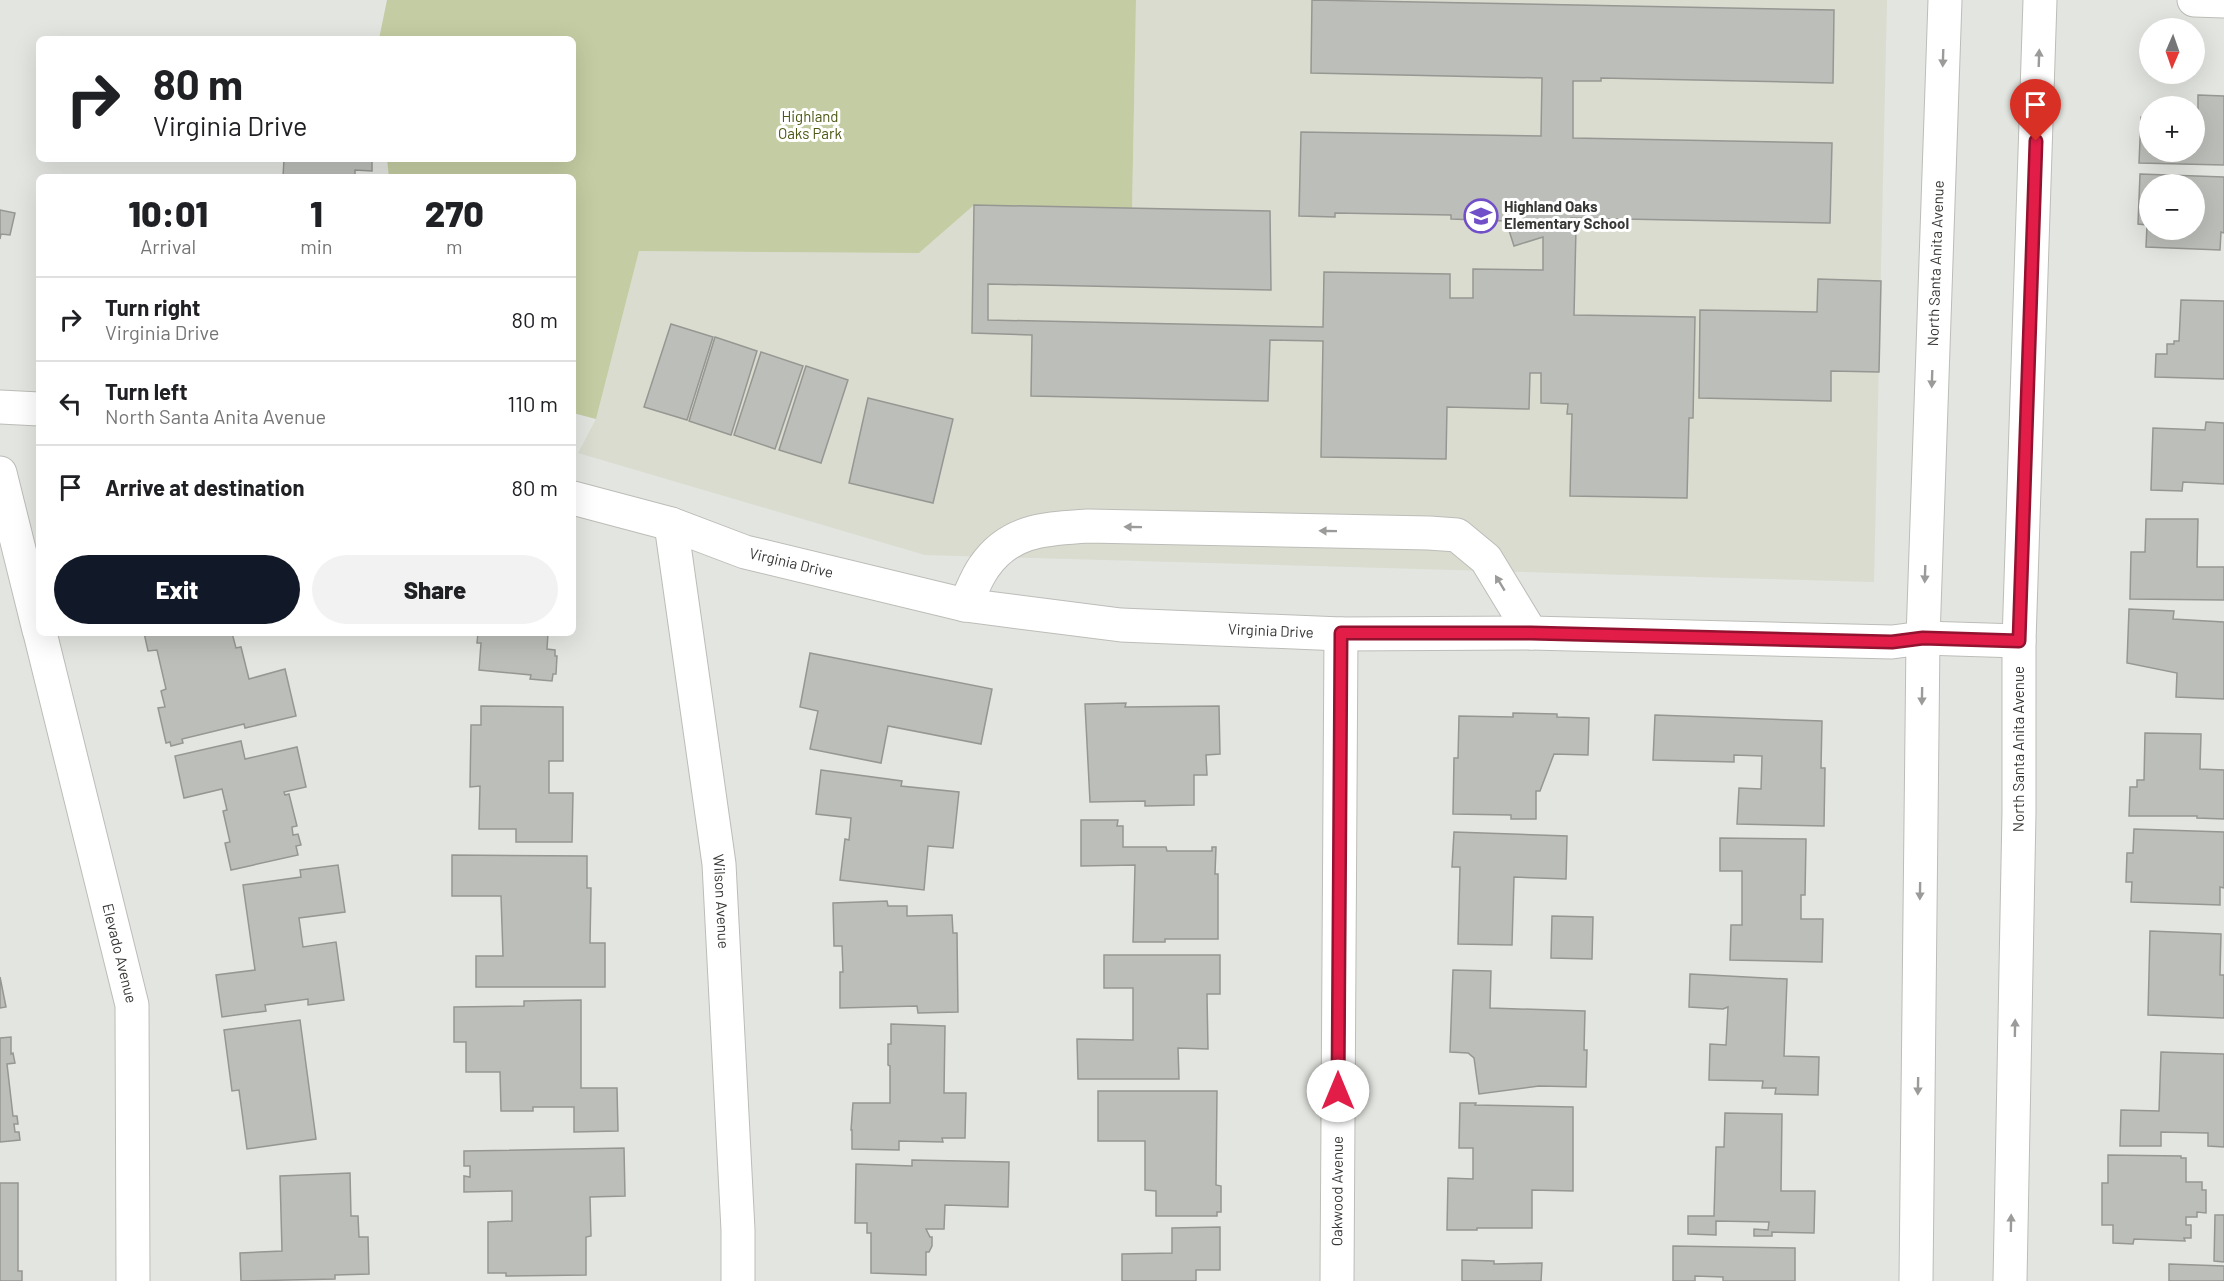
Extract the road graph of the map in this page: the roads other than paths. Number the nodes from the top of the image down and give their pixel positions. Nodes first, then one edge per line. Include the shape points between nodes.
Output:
1 (1945, 0) edge
2 (2040, 0) edge
3 (2194, 0) edge
4 (2224, 1) edge
5 (0, 407) edge
6 (36, 409) edge
7 (0, 473) edge
8 (576, 499) edge
9 (671, 524) junction
10 (965, 605) junction
11 (36, 619) edge
12 (1341, 633) junction
13 (1531, 633) junction
14 (40, 636) edge
15 (1923, 638) junction
16 (2019, 641) junction
17 (133, 1281) edge
18 (738, 1281) edge
19 (1337, 1281) edge
20 (1916, 1281) edge
21 (2010, 1281) edge

1 -> 15 street, North Santa Anita Avenue
16 -> 2 street, North Santa Anita Avenue
3 - 4 street
5 - 6 street
7 - 11 street, Elevado Avenue
8 - 9 street, Virginia Drive
9 - 10 street, Virginia Drive via 745,552
9 - 18 street, Wilson Avenue via 719,864
10 - 12 street, Virginia Drive via 1120,625
13 -> 10 street via 1486,559 1457,535 1429,533 1088,526 1047,529 1012,539 984,567
12 - 13 street, Virginia Drive
12 - 19 street, Oakwood Avenue
13 - 15 street, Virginia Drive via 1892,642
14 - 17 street, Elevado Avenue via 132,1005
15 - 16 street, Virginia Drive
15 -> 20 street, North Santa Anita Avenue
21 -> 16 street, North Santa Anita Avenue

